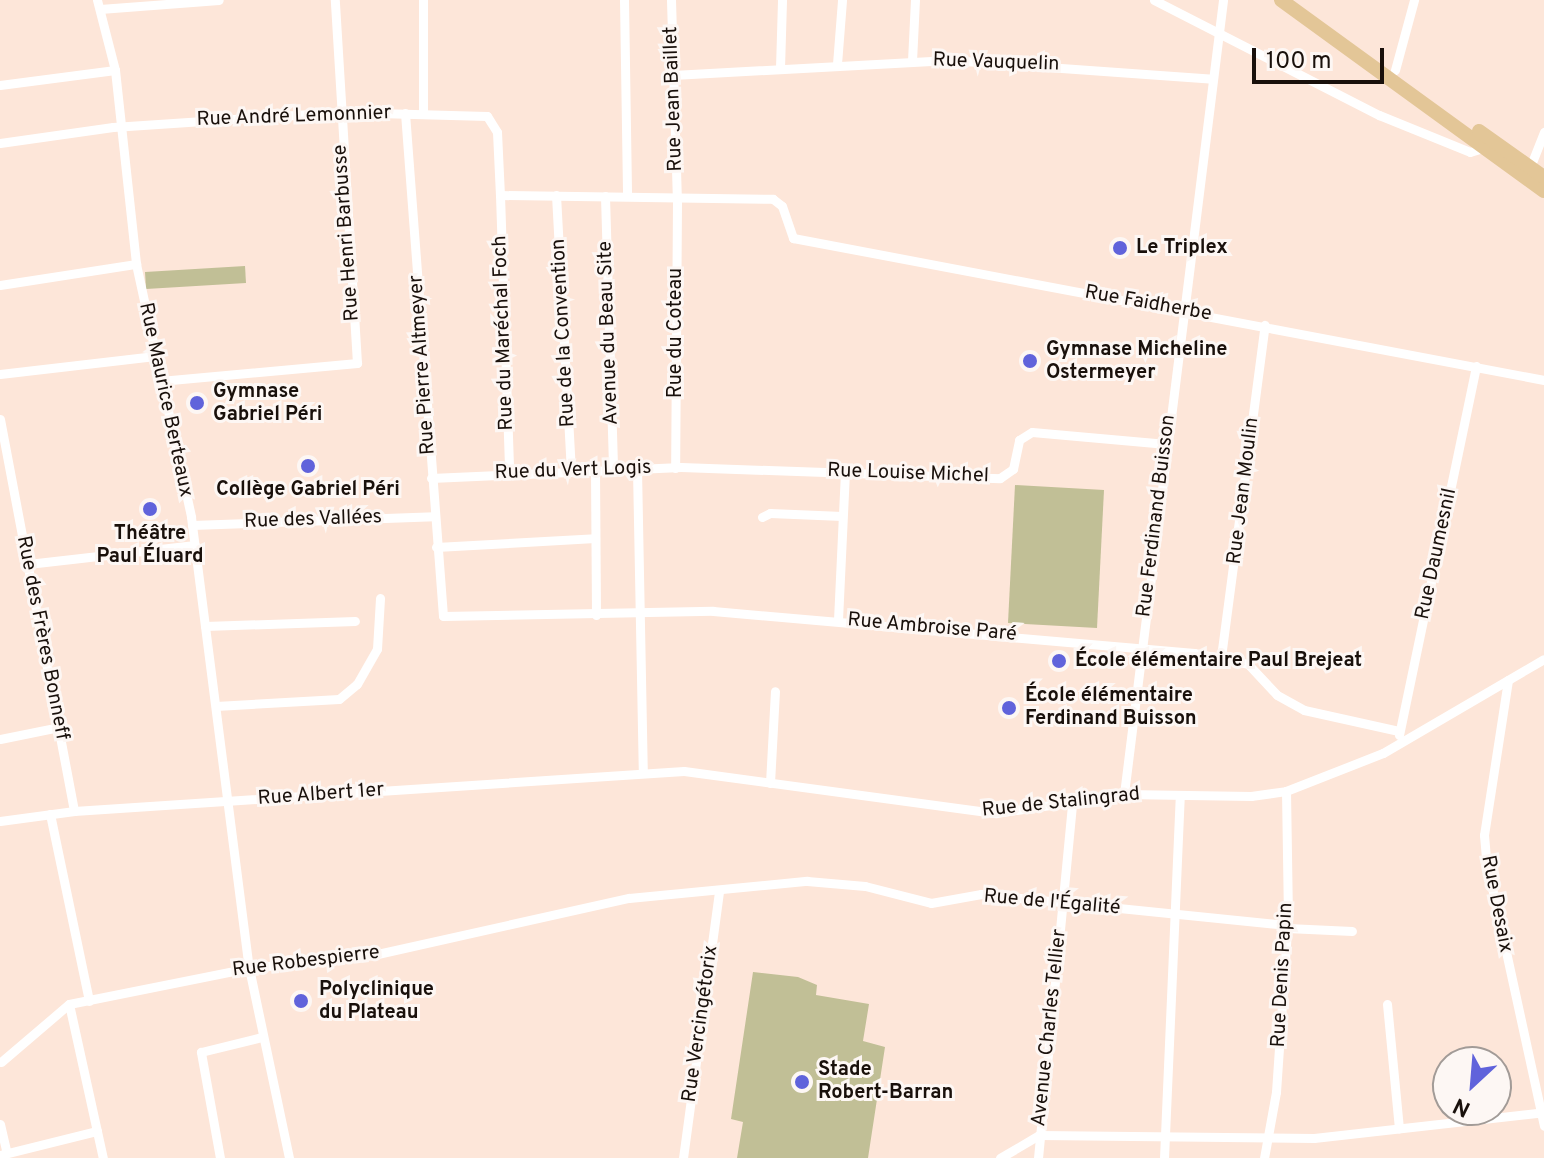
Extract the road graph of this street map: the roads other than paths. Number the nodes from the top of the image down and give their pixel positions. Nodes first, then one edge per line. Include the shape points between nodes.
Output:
1 (219, 0) edge
2 (335, 0) edge
3 (423, 0) edge
4 (624, 0) edge
5 (671, 0) edge
6 (782, 0) edge
7 (842, 0) edge
8 (915, 0) edge
9 (1154, 0) edge
10 (1223, 0) edge
11 (1281, 0) edge
12 (1297, 0) edge
13 (1414, 0) edge
14 (98, 5) edge
15 (1218, 34) junction
16 (912, 61) junction
17 (837, 64) junction
18 (780, 68) junction
19 (115, 70) junction
20 (1395, 70) junction
21 (673, 75) junction
22 (1212, 79) junction
23 (0, 85) edge
24 (341, 112) junction
25 (405, 113) junction
26 (423, 113) junction
27 (122, 126) junction
28 (1544, 132) edge
29 (0, 143) edge
30 (1485, 147) junction
31 (1502, 147) junction
32 (1528, 172) junction
33 (1544, 177) edge
34 (1544, 191) edge
35 (500, 195) junction
36 (556, 195) junction
37 (605, 196) junction
38 (627, 196) junction
39 (677, 198) junction
40 (136, 264) junction
41 (0, 285) edge
42 (1183, 309) junction
43 (1265, 325) junction
44 (155, 356) junction
45 (1476, 366) junction
46 (0, 374) edge
47 (1544, 380) edge
48 (160, 381) junction
49 (0, 419) edge
50 (1166, 444) junction
51 (675, 468) junction
52 (716, 468) joint
53 (613, 469) junction
54 (637, 469) junction
55 (571, 470) junction
56 (595, 470) junction
57 (509, 472) junction
58 (845, 472) junction
59 (6, 476) edge
60 (431, 478) junction
61 (434, 516) junction
62 (842, 516) junction
63 (762, 517) dead end
64 (192, 525) junction
65 (595, 538) junction
66 (195, 545) junction
67 (436, 547) junction
68 (28, 564) junction
69 (380, 598) dead end
70 (639, 614) junction
71 (596, 615) junction
72 (443, 616) joint
73 (838, 620) junction
74 (355, 621) dead end
75 (205, 626) junction
76 (1141, 648) junction
77 (1221, 657) junction
78 (1544, 659) edge
79 (1508, 680) junction
80 (775, 691) dead end
81 (216, 706) junction
82 (59, 727) junction
83 (1399, 736) junction
84 (0, 739) edge
85 (643, 773) junction
86 (770, 783) junction
87 (1286, 791) junction
88 (1124, 794) junction
89 (1180, 796) junction
90 (228, 801) junction
91 (1072, 802) junction
92 (74, 811) junction
93 (50, 814) junction
94 (0, 821) edge
95 (719, 891) junction
96 (629, 898) joint
97 (1062, 903) junction
98 (1175, 914) junction
99 (1287, 927) junction
100 (1352, 931) dead end
101 (249, 968) junction
102 (89, 1001) junction
103 (69, 1004) junction
104 (1387, 1004) dead end
105 (262, 1037) junction
106 (0, 1062) edge
107 (1542, 1112) edge
108 (0, 1124) edge
109 (1544, 1126) edge
110 (1399, 1128) junction
111 (97, 1131) junction
112 (1039, 1135) junction
113 (1165, 1135) junction
114 (1266, 1136) junction
115 (3, 1152) edge
116 (103, 1158) edge
117 (220, 1158) edge
118 (289, 1158) edge
119 (683, 1158) edge
120 (1000, 1158) edge
121 (1038, 1158) edge
122 (1164, 1158) edge
123 (1264, 1158) edge

1 - 14 street
2 - 24 street, Rue Henri Barbusse
3 - 26 street
4 - 38 street
5 - 21 street, Rue Jean Baillet
6 - 18 street
7 - 17 street
8 - 16 street
9 - 15 street
10 - 15 street, Rue Ferdinand Buisson
11 - 30 main road
12 - 20 main road
13 - 20 street
14 - 19 street, Rue Maurice Berteaux
15 - 22 street, Rue Ferdinand Buisson
15 - 30 street via 1379,115 1470,152
16 - 17 street, Rue Vauquelin
16 - 22 street, Rue Vauquelin via 1092,67
17 - 18 street, Rue Vauquelin
18 - 21 street, Rue Vauquelin via 750,75
19 - 23 street
19 - 27 street, Rue Maurice Berteaux
20 - 31 main road
21 - 39 street, Rue Jean Baillet
22 - 42 street, Rue Ferdinand Buisson
24 - 25 street, Rue André Lemonnier
24 - 27 street, Rue André Lemonnier
24 - 48 street, Rue Henri Barbusse via 357,363 352,368
25 - 26 street, Rue André Lemonnier
25 - 60 street, Rue Pierre Altmeyer
26 - 35 street, Rue André Lemonnier via 493,119
27 - 29 street, Rue André Lemonnier
27 - 40 street, Rue Maurice Berteaux
28 - 32 street
30 - 31 street
30 - 32 main road
31 - 32 main road
32 - 33 main road
32 - 34 main road
35 - 36 street
35 - 57 street, Rue du Maréchal Foch
36 - 37 street
36 - 55 street, Rue de la Convention
37 - 38 street
37 - 53 street, Avenue du Beau Site
38 - 39 street
39 - 42 street, Rue Faidherbe via 778,200 793,238
39 - 51 street, Rue du Coteau
40 - 41 street
40 - 44 street, Rue Maurice Berteaux
42 - 43 street, Rue Faidherbe
42 - 50 street, Rue Ferdinand Buisson
43 - 45 street, Rue Faidherbe
43 - 77 street, Rue Jean Moulin
44 - 46 street
44 - 48 street, Rue Maurice Berteaux
45 - 47 street, Rue Faidherbe
45 - 83 street, Rue Daumesnil
48 - 64 street, Rue Maurice Berteaux
49 - 59 street, Rue des Frères Bonneff
50 - 58 street, Rue Louise Michel via 1032,432 1019,440 1013,469 1000,478
50 - 76 street, Rue Ferdinand Buisson
51 - 52 street, Rue du Vert Logis
51 - 54 street, Rue du Vert Logis
52 - 58 street, Rue Louise Michel
53 - 54 street, Rue du Vert Logis
53 - 56 street, Rue du Vert Logis
54 - 70 street
55 - 56 street, Rue du Vert Logis
55 - 57 street, Rue du Vert Logis
56 - 65 street
57 - 60 street, Rue du Vert Logis
58 - 62 street
59 - 68 street, Rue des Frères Bonneff
60 - 61 street, Rue Pierre Altmeyer
61 - 64 street, Rue des Vallées
61 - 67 street, Rue Pierre Altmeyer
62 - 63 street
62 - 73 street
64 - 66 street, Rue Maurice Berteaux
65 - 67 street
65 - 71 street
66 - 68 street
66 - 75 street, Rue Maurice Berteaux
67 - 72 street, Rue Pierre Altmeyer
68 - 82 street, Rue des Frères Bonneff
69 - 81 street via 377,649 357,684 339,699
70 - 71 street, Rue Ambroise Paré
70 - 73 street, Rue Ambroise Paré via 713,611
70 - 85 street
71 - 72 street, Rue Ambroise Paré
73 - 76 street, Rue Ambroise Paré
74 - 75 street
75 - 81 street, Rue Maurice Berteaux
76 - 77 street, Rue Ambroise Paré
76 - 88 street, Rue Ferdinand Buisson
77 - 83 street, Rue Ambroise Paré via 1248,664 1277,695 1304,710
78 - 79 street, Rue de Stalingrad
79 - 83 street, Rue de Stalingrad
79 - 107 street, Rue Desaix via 1485,848
80 - 86 street
81 - 90 street, Rue Maurice Berteaux
82 - 84 street
82 - 92 street, Rue des Frères Bonneff
83 - 87 street, Rue de Stalingrad via 1383,753
85 - 86 street, Rue de Stalingrad via 684,771
85 - 90 street, Rue Albert 1er
86 - 91 street, Rue de Stalingrad via 957,811 996,813
87 - 89 street, Rue de Stalingrad via 1229,798
87 - 99 street, Rue Denis Papin
88 - 89 street, Rue de Stalingrad
88 - 91 street, Rue de Stalingrad
89 - 98 street
90 - 92 street, Rue Albert 1er
90 - 101 street, Rue Maurice Berteaux
91 - 97 street, Avenue Charles Tellier
92 - 93 street, Rue Albert 1er
93 - 94 street, Rue Albert 1er
93 - 102 street
95 - 96 street, Rue de l'Égalité
95 - 97 street, Rue de l'Égalité via 807,881 865,886 931,903 981,894
95 - 119 street, Rue Vercingétorix
96 - 101 street, Rue Robespierre via 373,955
97 - 98 street, Rue de l'Égalité
97 - 112 street, Avenue Charles Tellier
98 - 99 street, Rue de l'Égalité
98 - 113 street
99 - 100 street, Rue de l'Égalité
99 - 114 street, Rue Denis Papin via 1276,1092
101 - 102 street, Rue Robespierre
101 - 105 street, Rue Maurice Berteaux
102 - 103 street, Rue Robespierre
103 - 106 street
103 - 111 street
104 - 110 street
105 - 117 street via 201,1052
105 - 118 street, Rue Maurice Berteaux
107 - 109 street, Rue Desaix
107 - 110 street
108 - 115 street
110 - 114 street via 1314,1138
111 - 115 street
111 - 116 street
112 - 113 street
112 - 120 street
112 - 121 street, Avenue Charles Tellier
113 - 114 street
113 - 122 street
114 - 123 street, Rue Denis Papin

